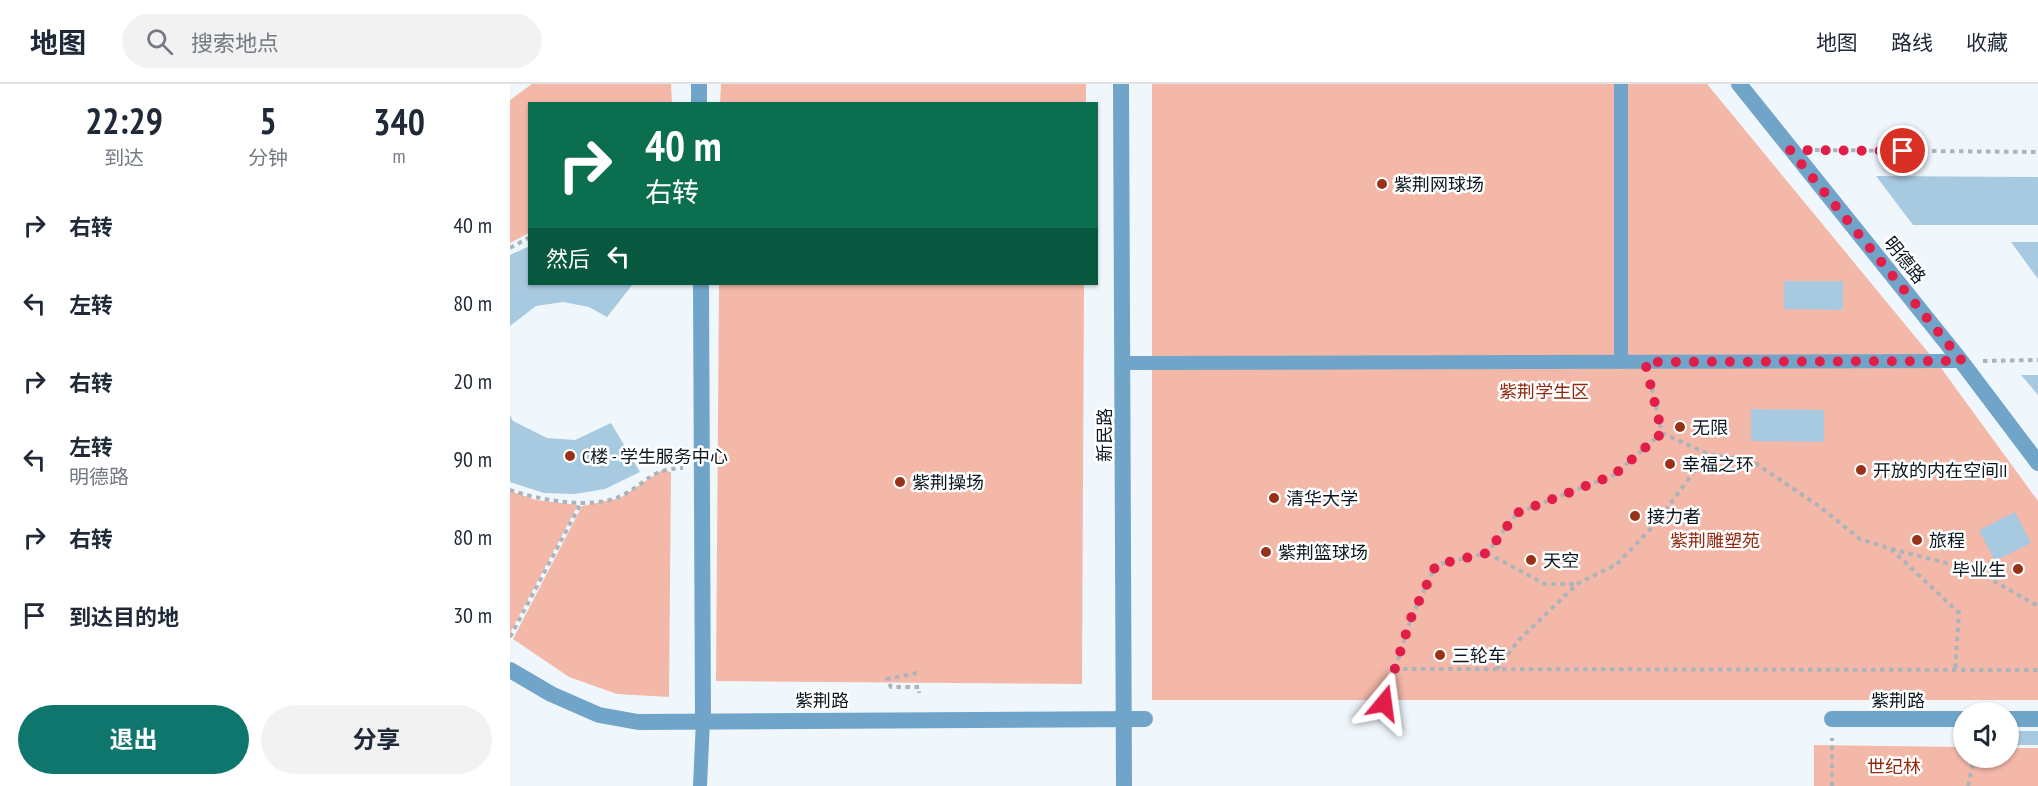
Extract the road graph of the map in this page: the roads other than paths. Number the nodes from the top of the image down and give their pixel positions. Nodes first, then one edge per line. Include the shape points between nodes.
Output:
1 (699, 84) edge
2 (1121, 84) edge
3 (1622, 84) edge
4 (1739, 84) edge
5 (699, 102) edge
6 (701, 285) edge
7 (1962, 361) junction
8 (1621, 362) junction
9 (1123, 363) junction
10 (2038, 463) edge
11 (510, 670) edge
12 (1123, 718) junction
13 (1145, 719) dead end
14 (1953, 719) edge
15 (2019, 719) edge
16 (2038, 719) edge
17 (703, 720) junction
18 (1832, 720) road end
19 (700, 786) edge
20 (1124, 786) edge

1 - 5 street
2 - 9 street, 新民路
3 - 8 lane
4 - 7 street, 明德路
6 - 17 street
7 - 8 lane
7 - 10 street, 明德路
8 - 9 lane
9 - 12 street, 新民路
11 - 17 street, 紫荆路 via 599,715 638,722
12 - 13 street, 紫荆路
12 - 17 street, 紫荆路
12 - 20 street, 新民路
14 - 18 street, 紫荆路
15 - 16 street
17 - 19 lane

